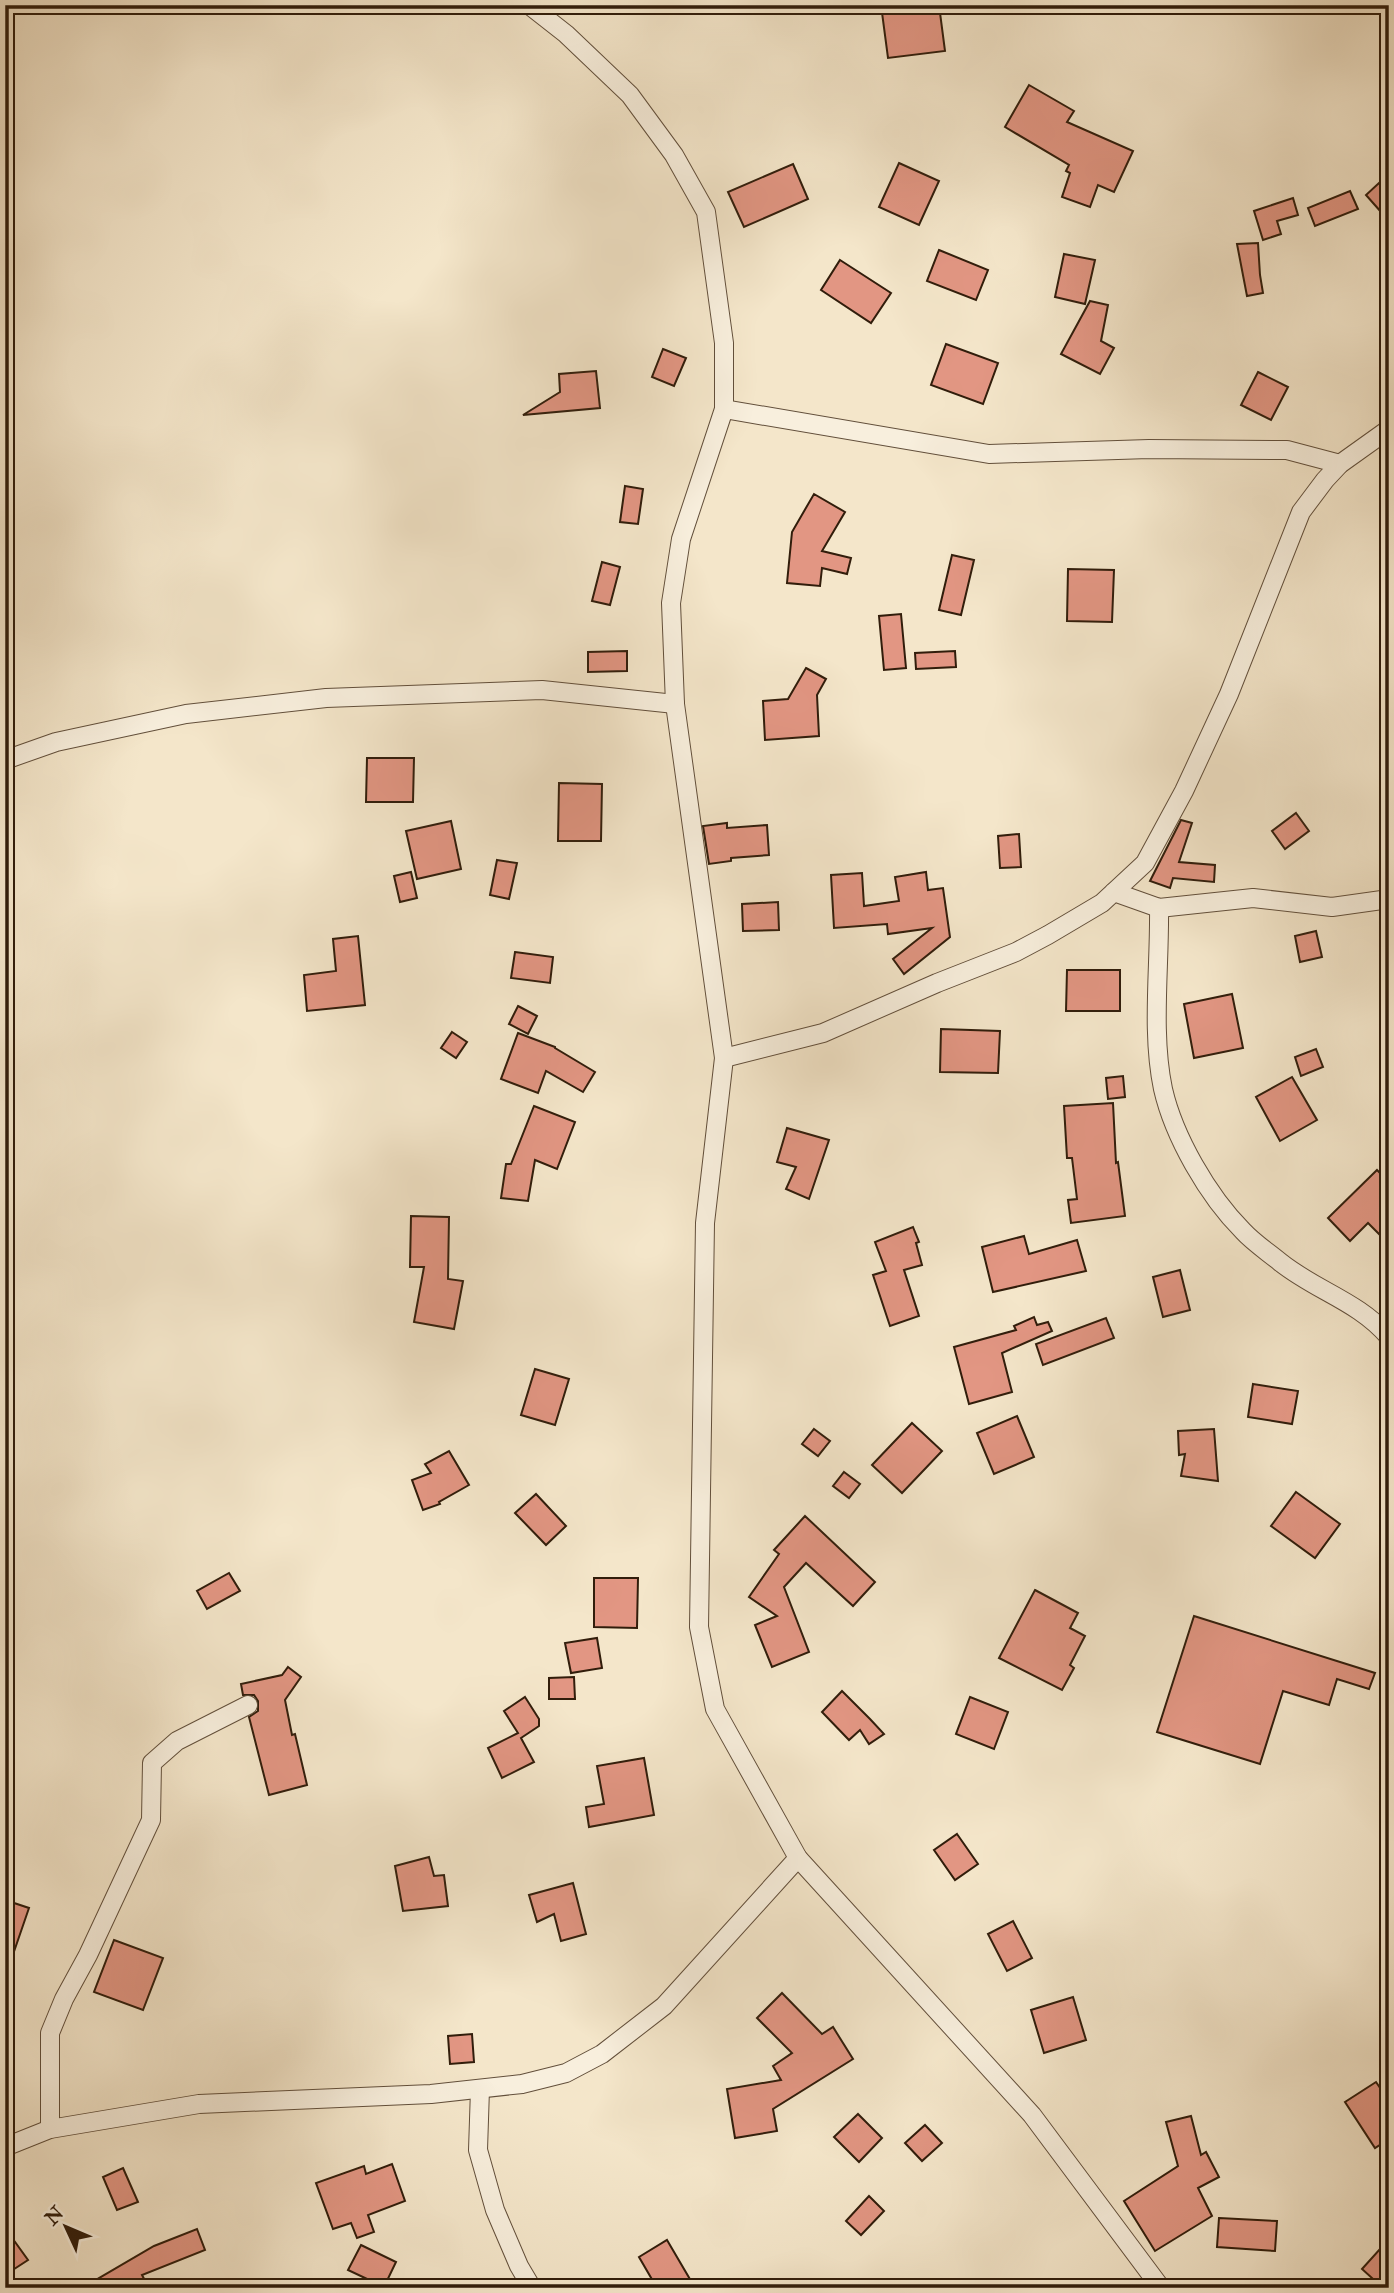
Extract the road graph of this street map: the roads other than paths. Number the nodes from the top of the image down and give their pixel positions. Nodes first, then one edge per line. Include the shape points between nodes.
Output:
1 (529, 5) edge
2 (724, 409) junction
3 (1389, 429) edge
4 (1339, 464) junction
5 (676, 704) junction
6 (5, 761) edge
7 (1114, 892) junction
8 (1389, 898) edge
9 (1159, 908) junction
10 (724, 1058) junction
11 (1389, 1337) edge
12 (248, 1705) dead end
13 (798, 1858) junction
14 (480, 2089) junction
15 (50, 2129) junction
16 (5, 2147) edge
17 (532, 2288) edge
18 (1161, 2288) edge

1 - 2 street via 630,95 674,155 706,212 724,343
2 - 4 street via 989,454 1287,450
2 - 5 street via 681,539 671,603
3 - 4 street
4 - 7 street via 1301,512 1184,791 1145,863
5 - 6 street via 542,690 326,698 186,714 56,741
5 - 10 street
7 - 9 street
7 - 10 street via 1016,951 823,1033
8 - 9 street via 1332,907 1253,898
9 - 11 street via 1158,1045 1164,1089 1180,1135 1206,1185 1243,1232 1299,1276 1375,1320
10 - 13 street via 705,1223 699,1627 715,1709
12 - 15 street via 177,1741 152,1763 151,1820 50,2033
13 - 14 street via 664,2006 602,2054 566,2073
13 - 18 street via 1032,2115
14 - 15 street via 198,2104
14 - 17 street via 478,2150 495,2210
15 - 16 street

